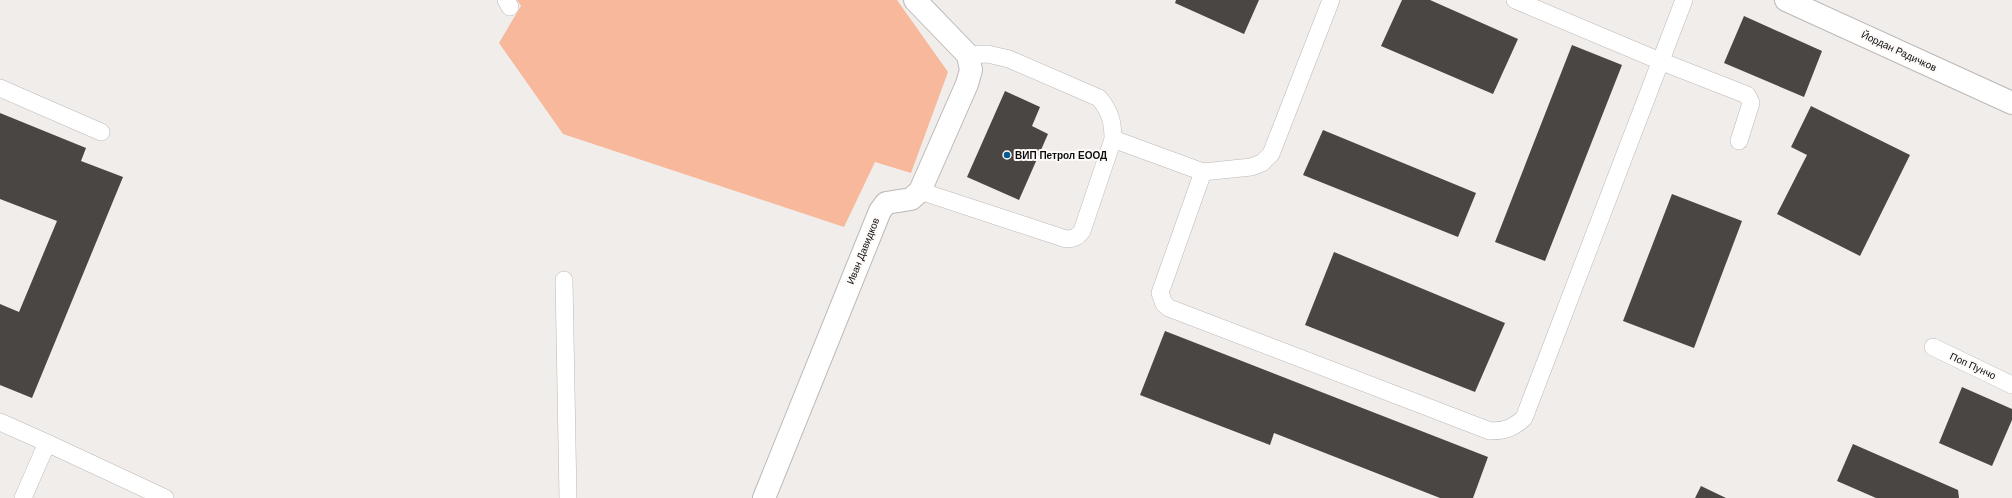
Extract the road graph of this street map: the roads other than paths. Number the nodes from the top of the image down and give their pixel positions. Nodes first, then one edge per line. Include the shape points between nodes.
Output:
1 (915, 0) edge
2 (1331, 0) edge
3 (1515, 0) edge
4 (1684, 0) edge
5 (1786, 0) edge
6 (968, 55) junction
7 (1660, 61) junction
8 (0, 88) edge
9 (2012, 103) edge
10 (101, 132) dead end
11 (1113, 139) junction
12 (1739, 141) dead end
13 (1203, 172) junction
14 (920, 191) junction
15 (564, 280) dead end
16 (1933, 347) dead end
17 (2012, 385) edge
18 (0, 422) edge
19 (47, 443) junction
20 (23, 498) edge
21 (165, 498) edge
22 (568, 498) edge
23 (764, 498) edge

1 - 6 street
2 - 13 lane via 1271,154 1262,163 1251,167
3 - 7 lane
4 - 7 lane
5 - 9 street, Йордан Радичков
6 - 11 lane via 988,54 1009,59 1099,98 1108,109 1113,122
6 - 14 street via 971,70 967,84
7 - 12 lane via 1750,97 1751,104
7 - 13 lane via 1524,418 1514,427 1502,431 1490,431 1164,304 1160,293
8 - 10 lane
11 - 13 lane
11 - 14 lane via 1082,231 1072,239
14 - 23 street, Иван Давидков via 911,199 886,203 880,210
15 - 22 lane
16 - 17 lane, Поп Пунчо
18 - 19 lane
19 - 20 lane
19 - 21 lane

